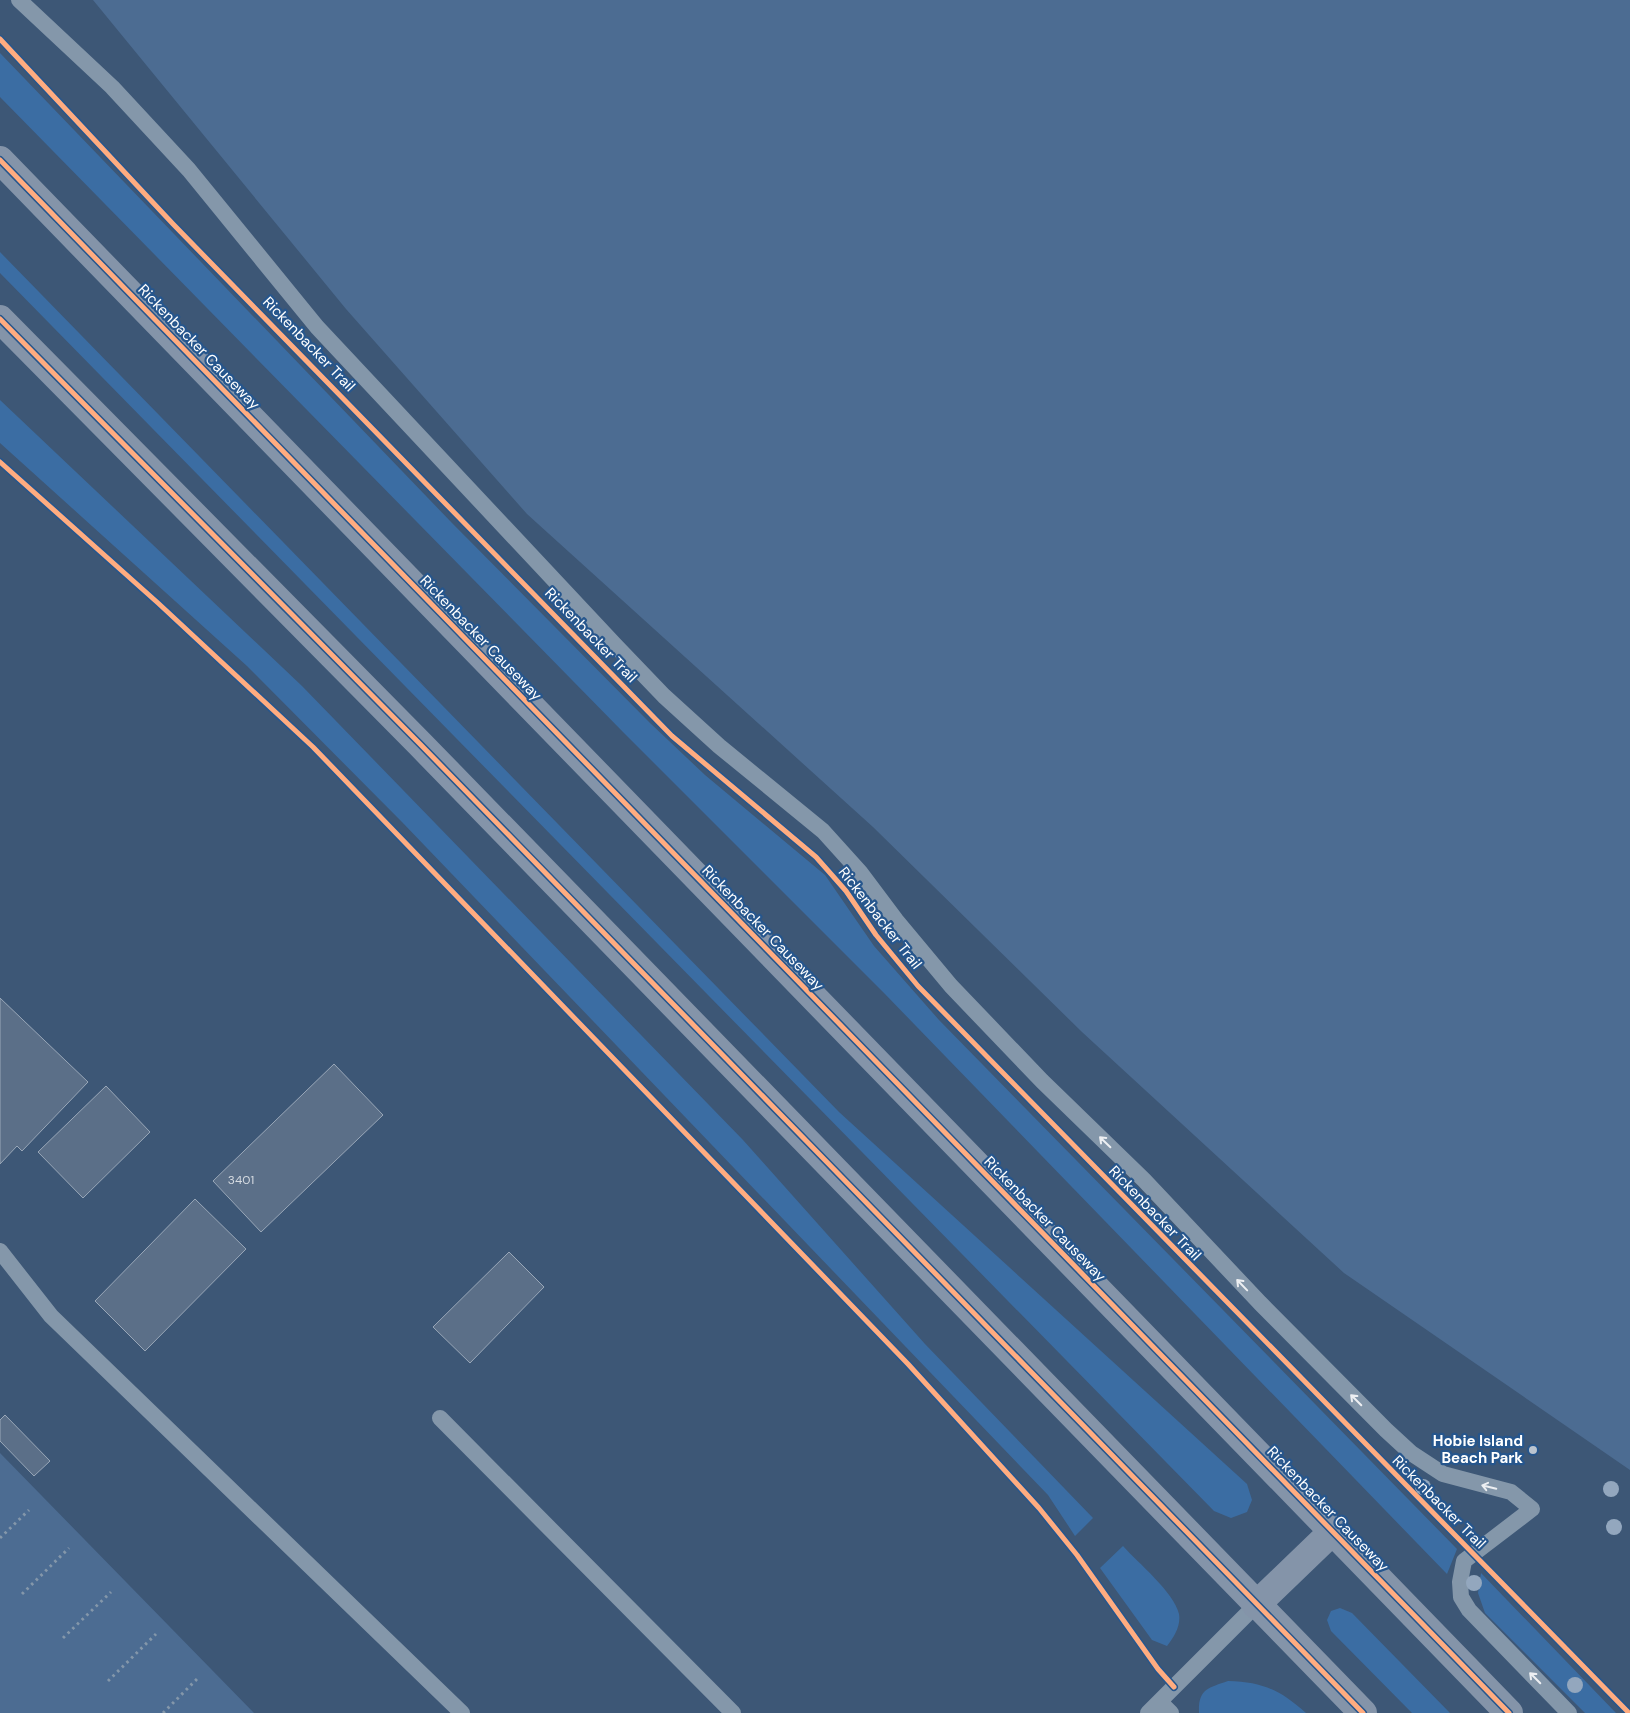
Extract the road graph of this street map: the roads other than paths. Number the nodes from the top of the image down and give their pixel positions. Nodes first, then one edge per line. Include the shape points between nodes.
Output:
1 (19, 0) edge
2 (0, 160) edge
3 (0, 319) edge
4 (0, 1251) edge
5 (440, 1418) dead end
6 (1333, 1531) junction
7 (1256, 1605) junction
8 (1160, 1709) edge
9 (462, 1713) edge
10 (734, 1713) edge
11 (1363, 1713) edge
12 (1509, 1713) edge
13 (1570, 1713) edge

13 -> 1 lane via 1482,1624 1461,1597 1464,1561 1532,1509 1511,1492 1463,1481 1427,1465 1350,1395 1144,1180 951,986 860,872 823,832 719,746 614,645 317,327 189,170 118,93
2 - 6 main road, Rickenbacker Causeway
3 - 7 main road via 420,744
4 - 9 lane via 51,1316
5 - 10 lane
6 - 7 main road
6 - 12 main road, Rickenbacker Causeway
7 - 8 lane
7 - 11 main road

